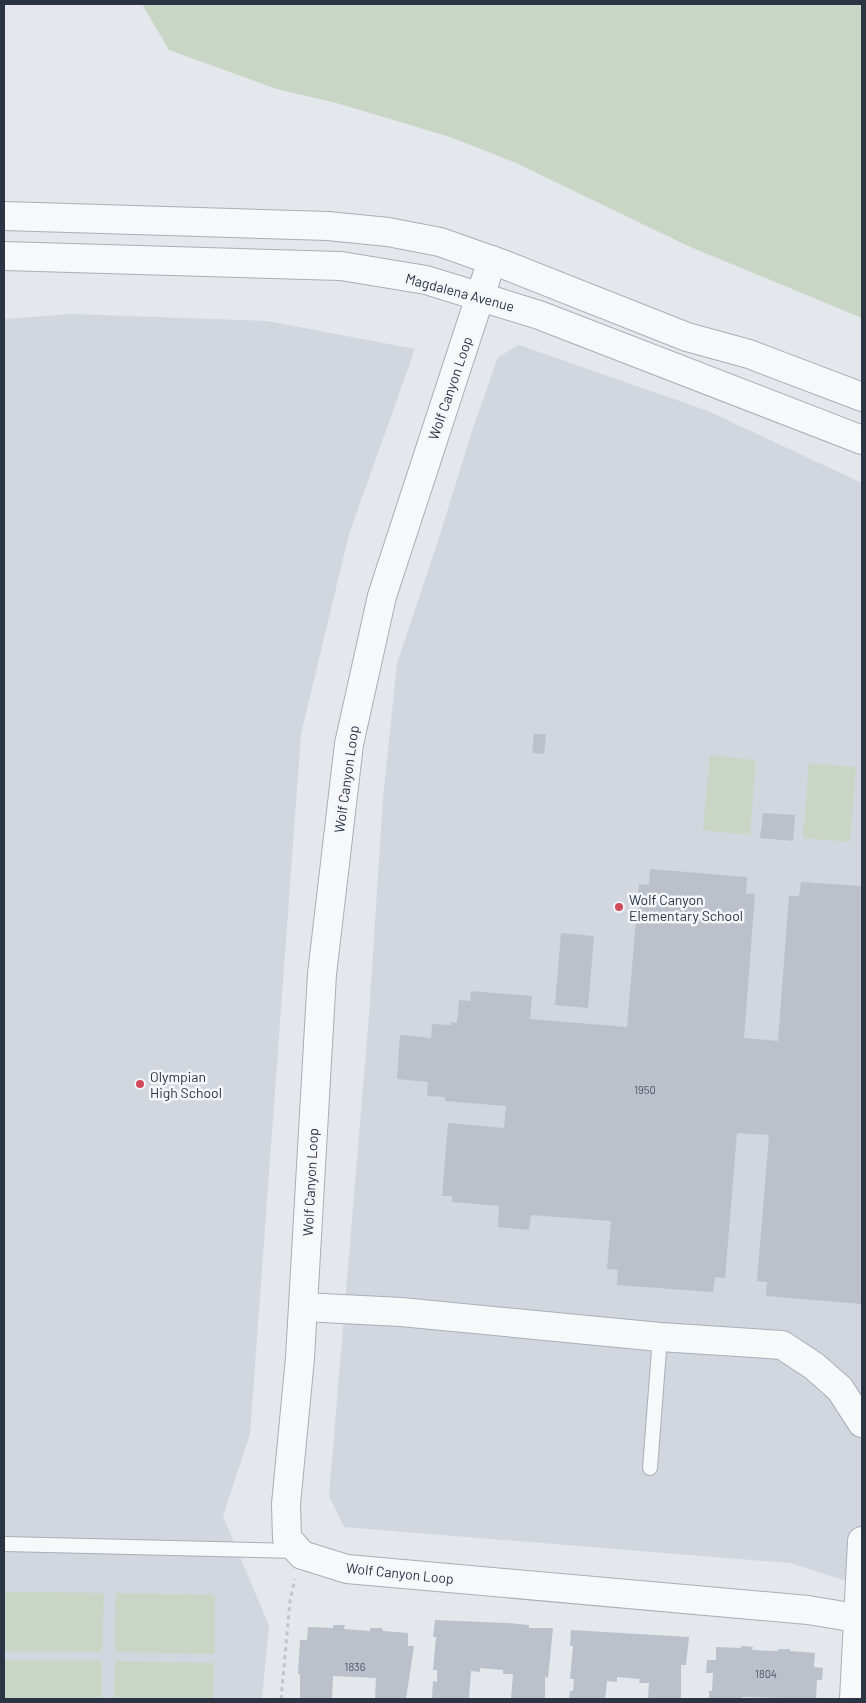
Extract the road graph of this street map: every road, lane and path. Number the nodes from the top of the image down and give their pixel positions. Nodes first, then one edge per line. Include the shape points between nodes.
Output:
1 (4, 216) edge
2 (4, 256) edge
3 (492, 260) junction
4 (481, 296) junction
5 (862, 398) edge
6 (862, 440) edge
7 (303, 1306) junction
8 (660, 1337) junction
9 (862, 1423) edge
10 (650, 1468) dead end
11 (862, 1541) edge
12 (4, 1544) edge
13 (300, 1553) junction
14 (860, 1619) edge
15 (281, 1699) edge
16 (854, 1699) edge

1 - 3 street via 328,226 388,232 440,242
2 - 4 street, Magdalena Avenue via 341,266 426,280
3 - 4 street, Wolf Canyon Loop
3 - 5 street via 687,337 749,354
4 - 6 street, Magdalena Avenue via 539,315
4 - 7 street, Wolf Canyon Loop via 382,596 349,744 322,974
7 - 8 street via 401,1312
7 - 13 street, Wolf Canyon Loop via 286,1504 287,1538
8 - 9 street via 782,1345 814,1366 840,1389
8 - 10 lane
11 - 14 street
12 - 13 lane
13 - 14 street, Wolf Canyon Loop via 347,1569 808,1610
13 - 15 path via 290,1601
14 - 16 street

